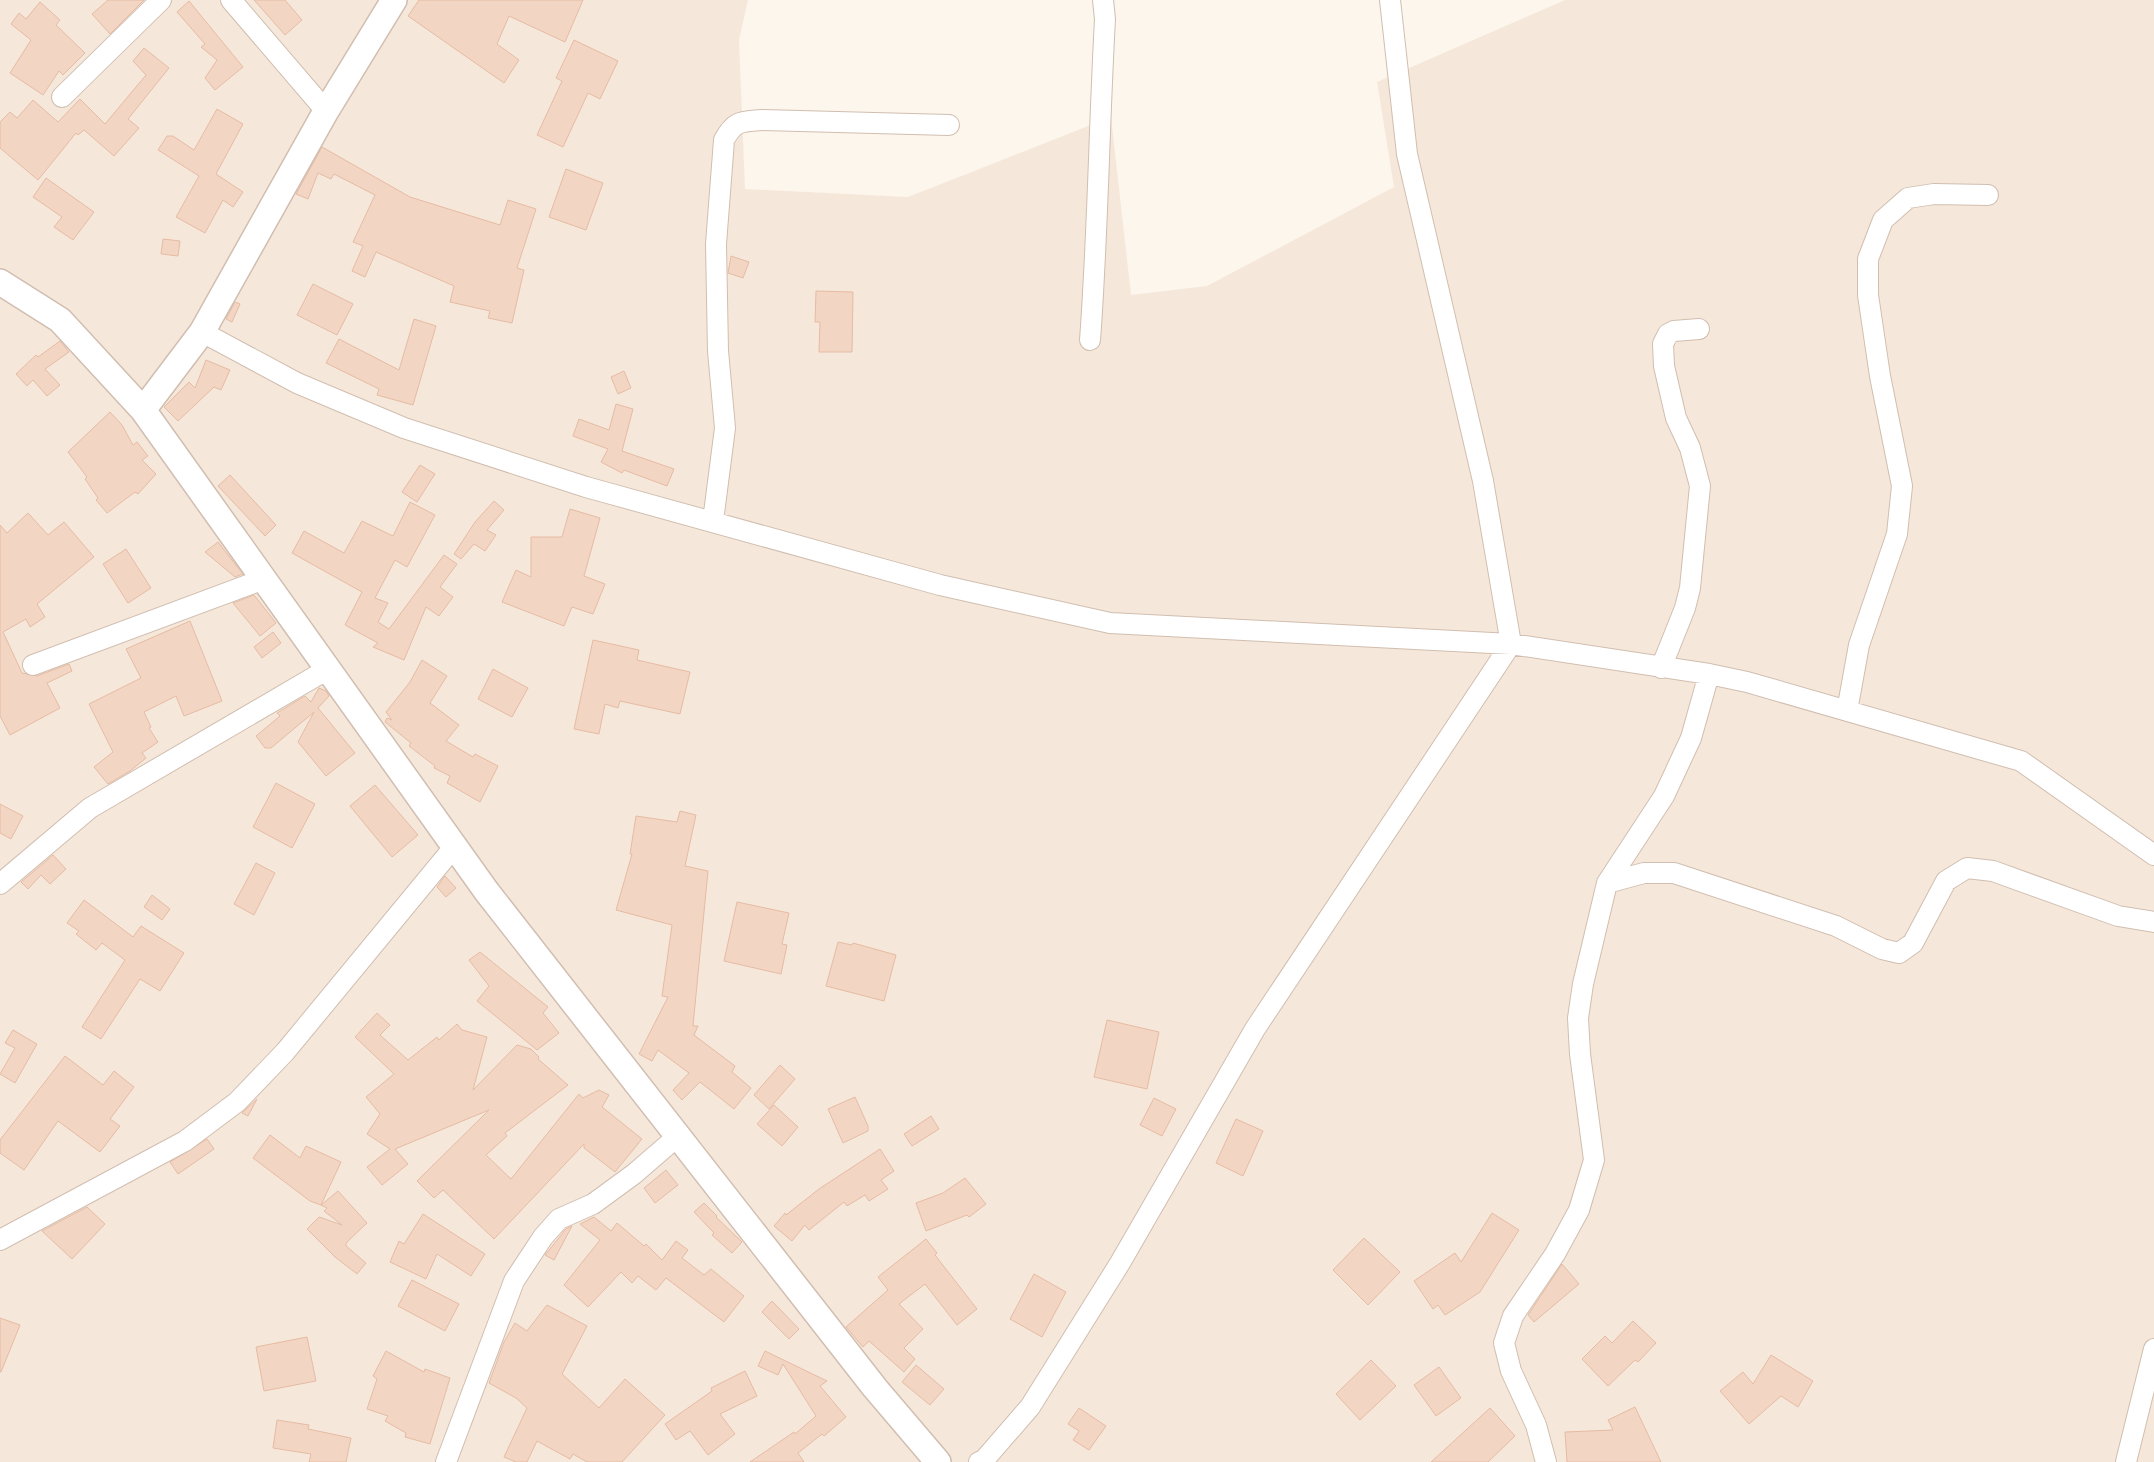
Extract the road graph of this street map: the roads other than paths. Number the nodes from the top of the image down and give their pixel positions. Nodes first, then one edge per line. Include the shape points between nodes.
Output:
1 (161, 0) edge
2 (231, 0) edge
3 (394, 0) edge
4 (1103, 0) edge
5 (1390, 0) edge
6 (62, 96) dead end
7 (326, 110) junction
8 (949, 125) dead end
9 (1988, 195) dead end
10 (0, 282) edge
11 (1699, 329) dead end
12 (202, 332) junction
13 (1090, 340) dead end
14 (143, 410) junction
15 (713, 522) junction
16 (264, 579) junction
17 (1511, 644) junction
18 (33, 665) dead end
19 (1661, 668) junction
20 (328, 669) junction
21 (1709, 674) junction
22 (1847, 711) junction
23 (454, 847) junction
24 (2154, 855) edge
25 (1607, 883) junction
26 (0, 884) edge
27 (2154, 922) edge
28 (678, 1136) junction
29 (0, 1240) edge
30 (2154, 1349) edge
31 (446, 1462) edge
32 (938, 1462) edge
33 (980, 1462) edge
34 (1546, 1462) edge
35 (2126, 1462) edge

1 - 6 street
2 - 7 street
3 - 7 street
4 - 13 street via 1105,19
5 - 17 street via 1407,154 1483,481
7 - 12 street
8 - 15 street via 762,120 739,122 731,128 724,140 716,244 718,351 725,428
9 - 22 street via 1934,194 1908,198 1882,220 1868,259 1868,295 1880,376 1902,486 1897,534 1858,645
10 - 14 street via 60,320
11 - 19 street via 1674,331 1668,334 1663,344 1664,366 1676,418 1690,448 1700,486 1690,588
12 - 14 street
12 - 15 street via 296,383 404,428 586,487
14 - 16 street
15 - 17 street via 940,585 1110,623
16 - 18 street
16 - 20 street
17 - 19 street
17 - 33 street via 1254,1029 1120,1264 1030,1407
19 - 21 street
20 - 23 street
20 - 26 street via 90,808
21 - 22 street
21 - 25 street via 1691,738 1664,796
22 - 24 street via 2021,761
23 - 28 street
23 - 29 street via 285,1052 237,1102 185,1141
25 - 27 street via 1644,873 1674,873 1836,926 1899,953 1913,943 1946,881 1967,868 1994,871 2118,916
25 - 34 street via 1578,1018 1594,1160 1579,1210 1555,1254 1513,1316 1504,1342 1511,1371 1536,1425
28 - 31 street via 593,1204 559,1219 543,1237 514,1282
28 - 32 street via 875,1388
30 - 35 street

